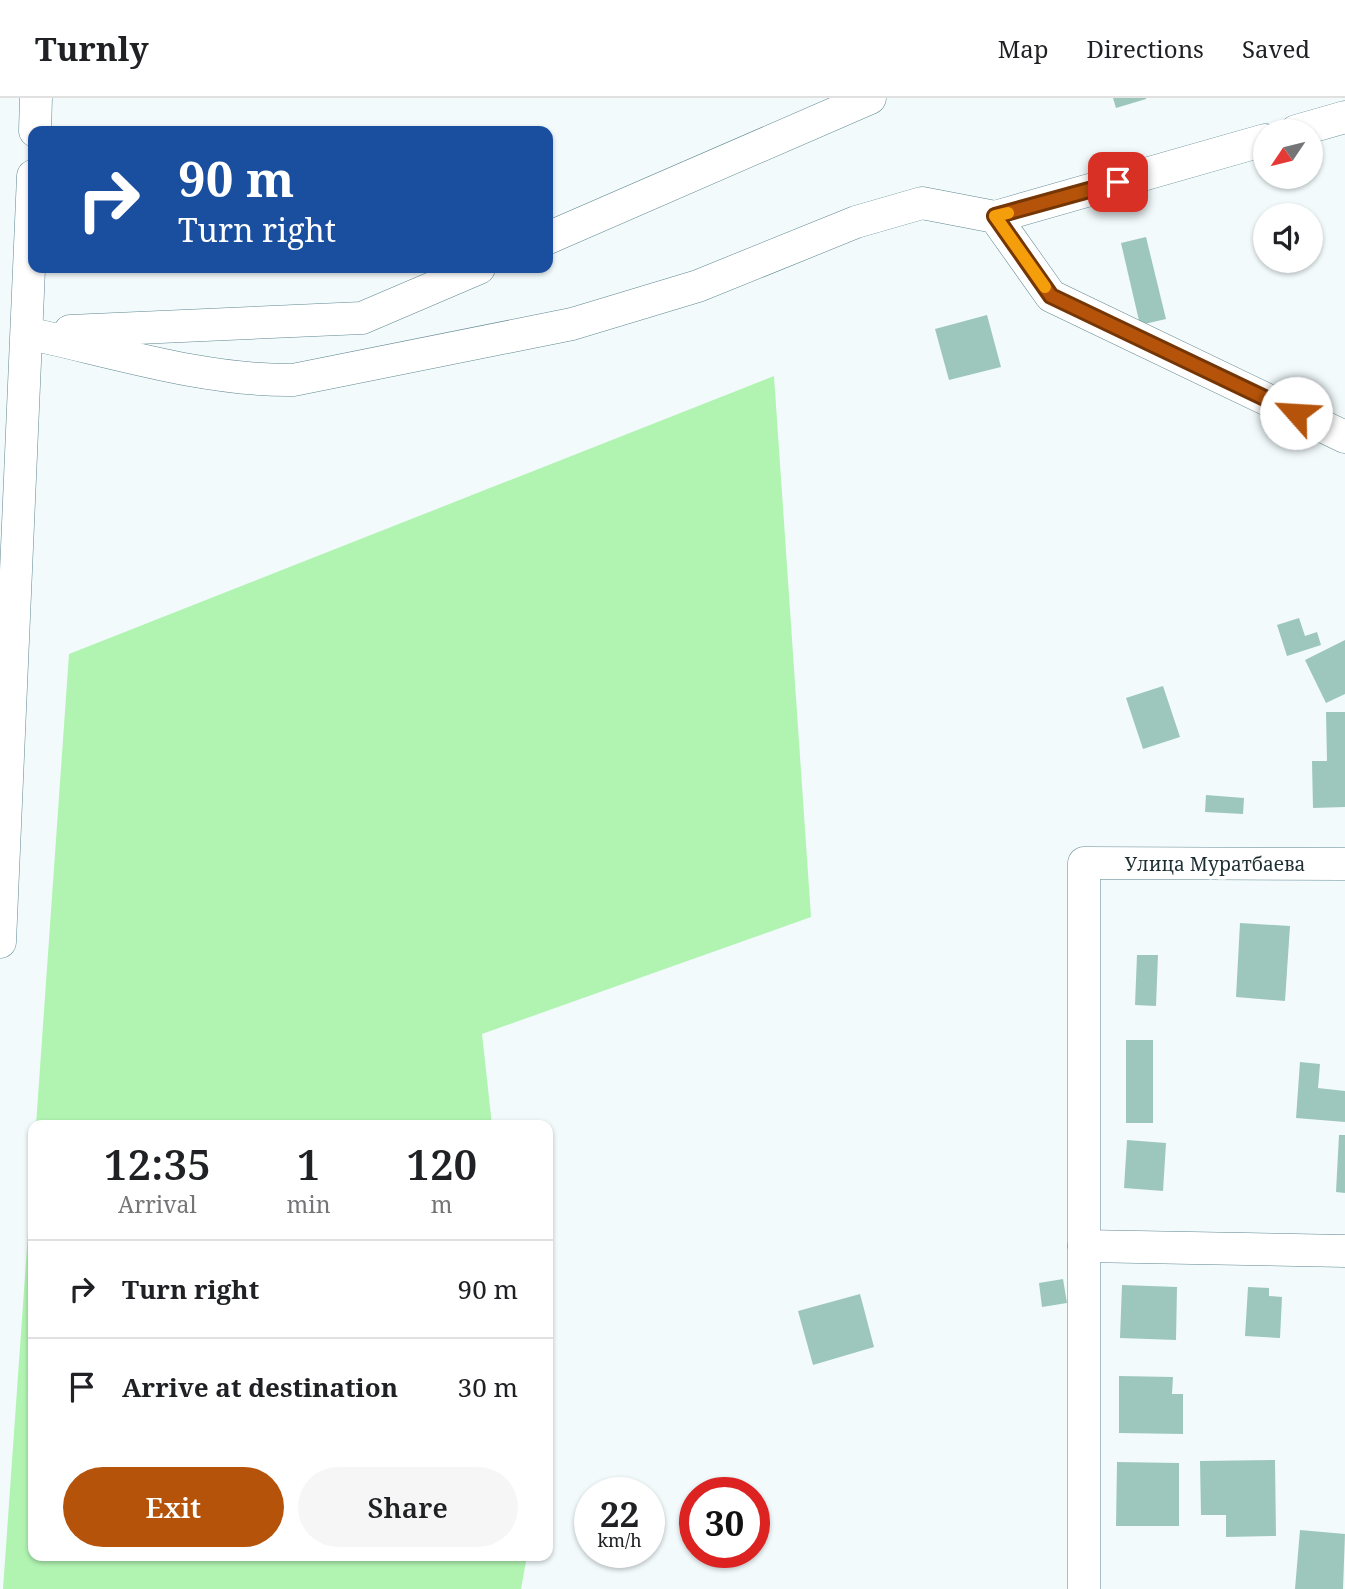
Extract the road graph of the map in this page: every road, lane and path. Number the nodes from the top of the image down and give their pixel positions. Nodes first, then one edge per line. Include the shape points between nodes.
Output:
1 (36, 98) edge
2 (870, 98) edge
3 (1345, 117) edge
4 (1323, 123) edge
5 (35, 126) edge
6 (1253, 143) edge
7 (995, 216) junction
8 (553, 236) edge
9 (29, 273) edge
10 (467, 273) edge
11 (27, 333) junction
12 (11, 419) edge
13 (1345, 437) edge
14 (1345, 864) edge
15 (0, 942) edge
16 (1084, 1246) junction
17 (1345, 1251) edge
18 (1084, 1589) edge

1 - 5 street
2 - 8 street
3 - 4 street
6 - 7 street
7 - 11 street via 922,203 856,222 698,286 572,324 293,380 253,381
7 - 13 street via 1051,296
9 - 11 street
10 - 11 street via 362,318
11 - 12 street
12 - 15 street
14 - 16 street, Улица Муратбаева via 1084,863
16 - 17 street
16 - 18 street

